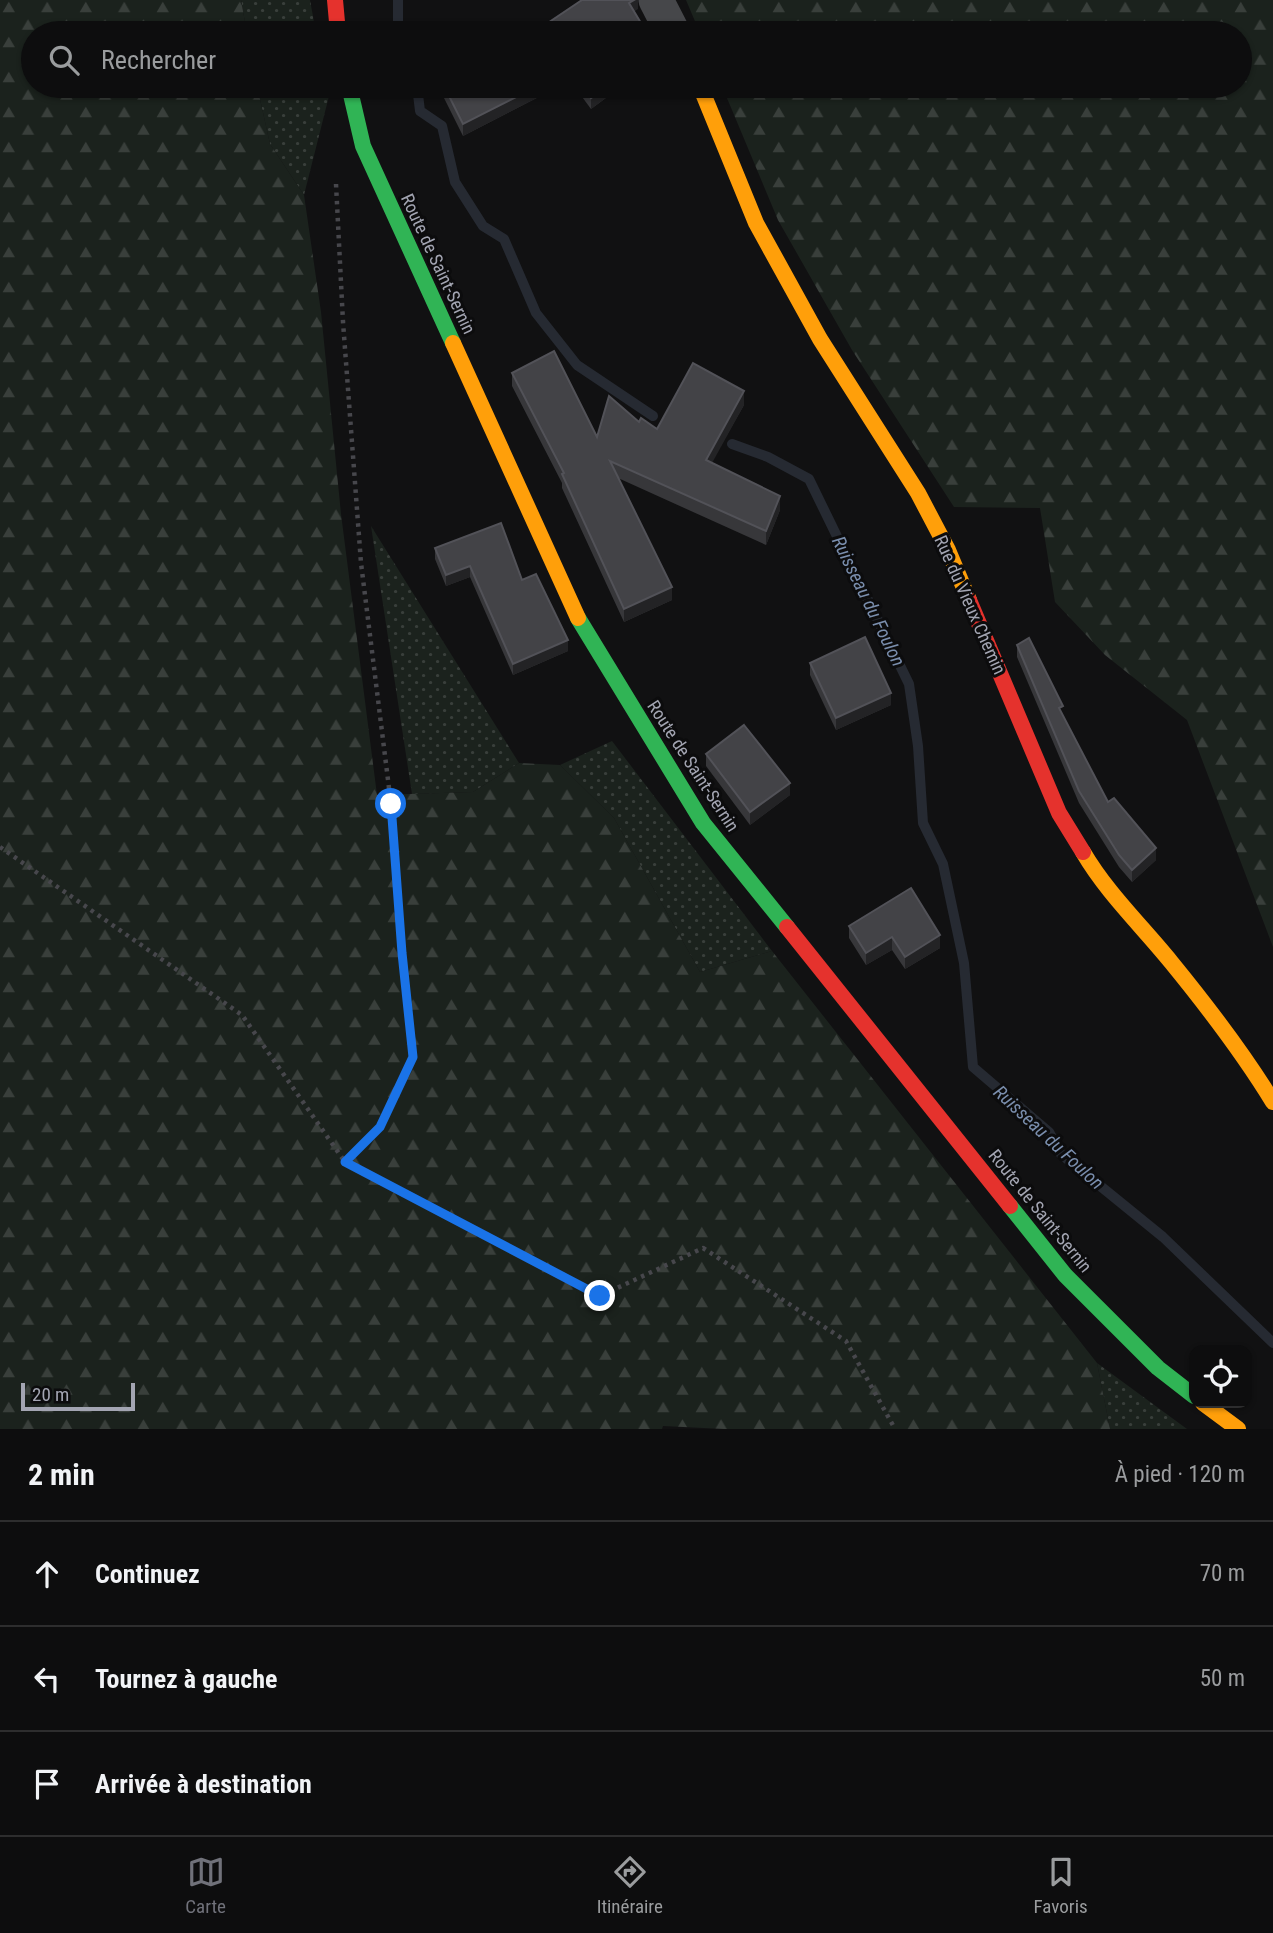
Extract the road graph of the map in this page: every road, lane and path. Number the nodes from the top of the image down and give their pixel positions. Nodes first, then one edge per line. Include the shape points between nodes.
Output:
1 (335, 0) edge
2 (656, 0) edge
3 (337, 21) edge
4 (667, 21) edge
5 (352, 98) edge
6 (705, 98) edge
7 (336, 172) dead end
8 (0, 847) edge
9 (1273, 1102) edge
10 (345, 1162) junction
11 (1189, 1392) edge
12 (1210, 1408) edge
13 (895, 1429) edge
14 (1238, 1429) edge

1 - 3 street
2 - 4 street
5 - 11 street, Route de Saint-Sernin via 363,146 583,629 703,823 1065,1275 1158,1368
6 - 9 street, Rue du Vieux Chemin via 756,223 820,339 918,493 948,550 1059,813 1097,876 1171,962
7 - 10 path via 361,563 391,804 413,1057 380,1127
8 - 10 path via 242,1015
10 - 13 path via 600,1296 703,1248 846,1341
12 - 14 street

